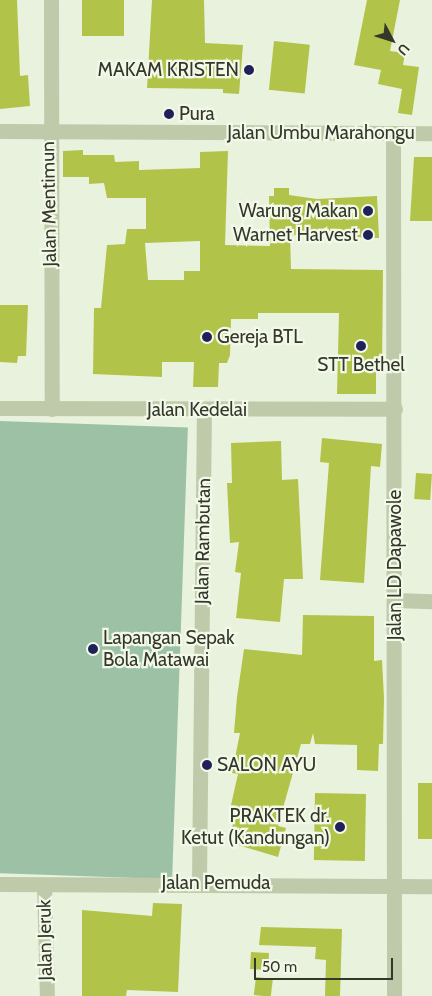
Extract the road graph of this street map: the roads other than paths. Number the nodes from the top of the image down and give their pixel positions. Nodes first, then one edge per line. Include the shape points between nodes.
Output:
1 (51, 0) edge
2 (0, 131) edge
3 (48, 132) junction
4 (432, 133) edge
5 (393, 134) junction
6 (0, 408) edge
7 (395, 408) junction
8 (52, 409) junction
9 (204, 410) junction
10 (395, 600) junction
11 (432, 601) edge
12 (199, 882) junction
13 (0, 884) edge
14 (44, 884) junction
15 (394, 886) junction
16 (432, 886) edge
17 (46, 996) edge
18 (394, 996) edge

1 - 3 street, Jalan Mentimun
2 - 3 street, Jalan Umbu Marahongu
3 - 5 street, Jalan Umbu Marahongu
3 - 8 street, Jalan Mentimun
4 - 5 street, Jalan Umbu Marahongu
5 - 7 street, Jalan LD Dapawole
6 - 8 street, Jalan Kedelai
7 - 9 street, Jalan Kedelai
7 - 10 street, Jalan LD Dapawole
8 - 9 street, Jalan Kedelai
9 - 12 street, Jalan Rambutan
10 - 11 street
10 - 15 street, Jalan LD Dapawole
12 - 14 street, Jalan Pemuda
12 - 15 street, Jalan Pemuda
13 - 14 street, Jalan Pemuda
14 - 17 street, Jalan Jeruk
15 - 16 street, Jalan Pemuda
15 - 18 street, Jalan LD Dapawole

